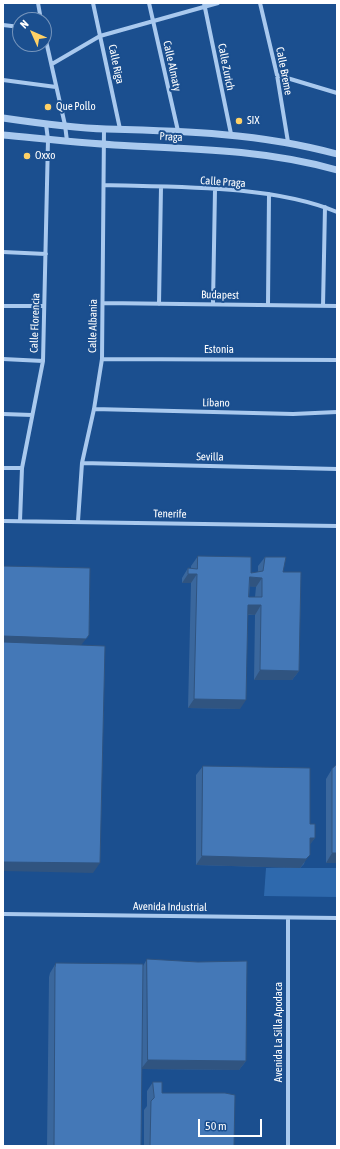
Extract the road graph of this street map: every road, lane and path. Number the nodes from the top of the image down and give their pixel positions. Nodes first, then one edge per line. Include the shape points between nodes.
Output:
1 (93, 3) edge
2 (149, 3) edge
3 (218, 3) edge
4 (260, 3) edge
5 (205, 5) edge
6 (153, 21) junction
7 (100, 36) junction
8 (49, 52) edge
9 (52, 64) junction
10 (277, 75) junction
11 (3, 80) edge
12 (56, 87) junction
13 (337, 93) edge
14 (3, 118) edge
15 (46, 124) junction
16 (66, 125) junction
17 (104, 129) junction
18 (120, 129) junction
19 (178, 132) junction
20 (231, 134) junction
21 (3, 135) edge
22 (48, 140) junction
23 (67, 141) junction
24 (288, 142) junction
25 (104, 144) junction
26 (337, 154) edge
27 (337, 170) edge
28 (105, 185) junction
29 (161, 187) junction
30 (215, 190) junction
31 (269, 194) junction
32 (325, 207) junction
33 (337, 212) edge
34 (3, 252) edge
35 (46, 254) junction
36 (103, 303) junction
37 (213, 303) junction
38 (159, 304) junction
39 (268, 304) junction
40 (3, 306) edge
41 (44, 306) junction
42 (323, 306) junction
43 (337, 306) edge
44 (102, 358) junction
45 (3, 360) edge
46 (43, 360) junction
47 (337, 360) edge
48 (94, 409) junction
49 (337, 412) edge
50 (3, 414) edge
51 (32, 415) junction
52 (82, 464) junction
53 (3, 468) edge
54 (22, 468) junction
55 (337, 469) edge
56 (3, 521) edge
57 (20, 521) junction
58 (78, 521) junction
59 (337, 526) edge
60 (3, 914) edge
61 (288, 918) junction
62 (337, 918) edge
63 (288, 1146) edge

1 - 7 street, Calle Riga
2 - 6 street, Calle Almaty
3 - 5 street
4 - 10 street, Calle Breme
5 - 6 street
5 - 20 street, Calle Zurich
6 - 7 street
6 - 19 street, Calle Almaty
7 - 9 street
7 - 18 street, Calle Riga
8 - 9 street
9 - 12 street
10 - 13 street
10 - 24 street, Calle Breme
11 - 12 street
12 - 16 street
14 - 15 street, Praga
15 - 16 street, Praga
15 - 22 street, Calle Florencia
16 - 17 street, Praga
16 - 23 street
17 - 18 street, Praga
17 - 25 street, Calle Albania
18 - 19 street, Praga
19 - 20 street, Praga
20 - 24 street, Praga
21 - 22 street, Praga
22 - 23 street, Praga
22 - 35 street, Calle Florencia
23 - 25 street, Praga
24 - 26 street, Praga
25 - 27 street, Praga via 242,151 293,158
25 - 28 street, Calle Albania
28 - 29 street, Calle Praga
28 - 36 street, Calle Albania
29 - 30 street, Calle Praga
29 - 38 street
30 - 31 street, Calle Praga
30 - 37 street
31 - 32 street, Calle Praga
31 - 39 street
32 - 33 street, Calle Praga
32 - 42 street
34 - 35 street
35 - 41 street, Calle Florencia
36 - 38 street, Budapest
36 - 44 street, Calle Albania
37 - 38 street, Budapest
37 - 39 street, Budapest
39 - 42 street, Budapest
40 - 41 street
41 - 46 street, Calle Florencia
42 - 43 street, Budapest
44 - 47 street, Estonia
44 - 48 street, Calle Albania
45 - 46 street
46 - 51 street, Calle Florencia
48 - 49 street, Líbano via 293,414
48 - 52 street, Calle Albania
50 - 51 street
51 - 54 street, Calle Florencia
52 - 55 street, Sevilla
52 - 58 street, Calle Albania
53 - 54 street
54 - 57 street, Calle Florencia
56 - 57 street, Tenerife
57 - 58 street, Tenerife
58 - 59 street, Tenerife
60 - 61 street, Avenida Industrial
61 - 62 street, Avenida Industrial
61 - 63 street, Avenida La Silla Apodaca

